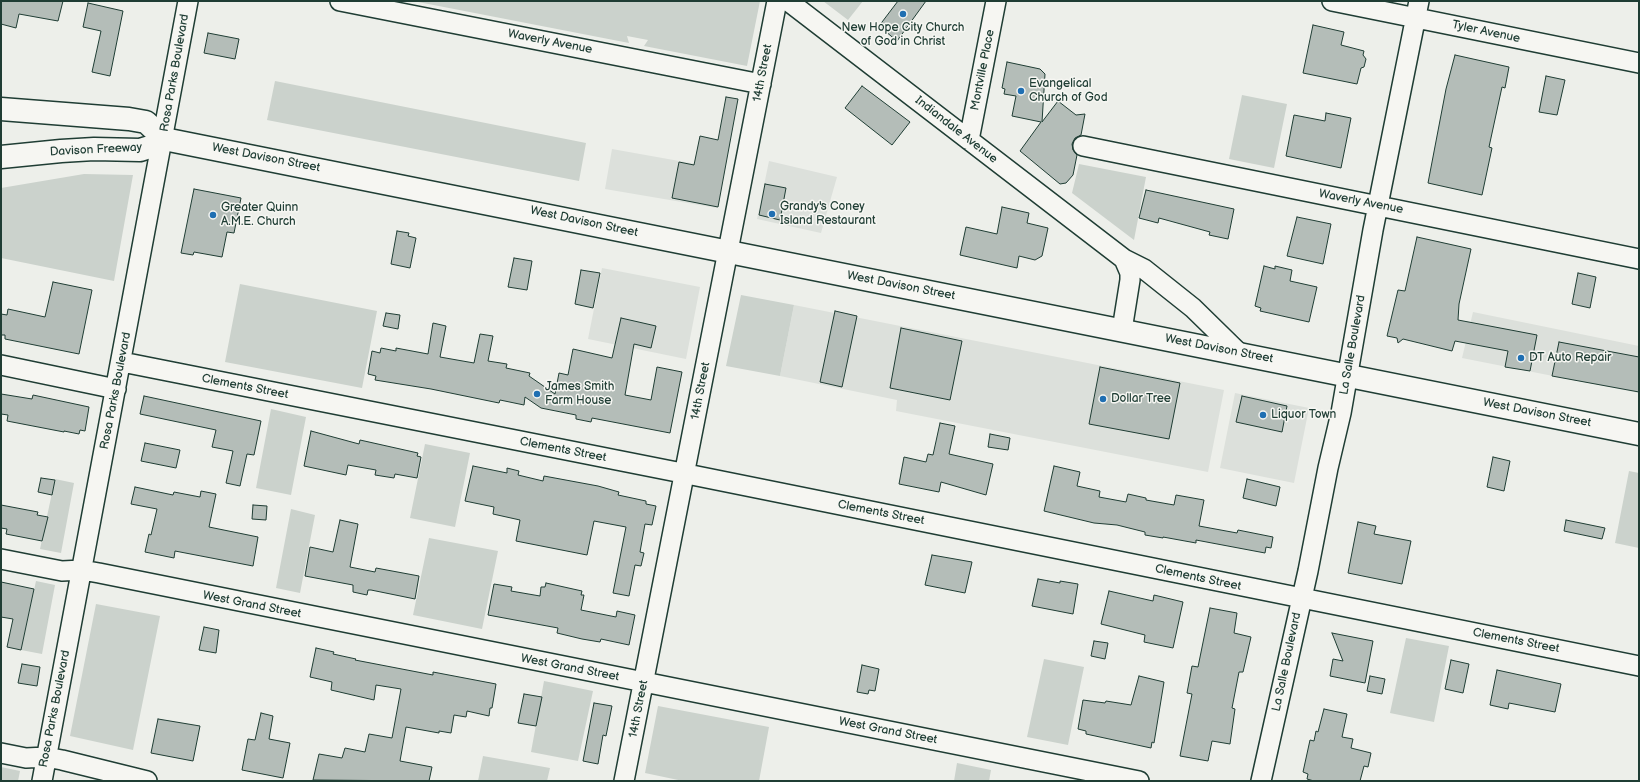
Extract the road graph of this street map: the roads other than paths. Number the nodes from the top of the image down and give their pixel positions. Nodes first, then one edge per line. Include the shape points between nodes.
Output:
1 (188, 1) edge
2 (340, 1) edge
3 (777, 1) edge
4 (788, 1) edge
5 (996, 1) edge
6 (1332, 1) edge
7 (1417, 9) edge
8 (1639, 63) edge
9 (761, 84) junction
10 (1, 109) edge
11 (164, 139) junction
12 (969, 140) junction
13 (1083, 146) dead end
14 (1, 157) edge
15 (1378, 206) junction
16 (729, 252) junction
17 (1124, 259) junction
18 (1639, 259) edge
19 (1122, 330) junction
20 (1239, 353) junction
21 (122, 362) junction
22 (1, 365) edge
23 (1348, 375) junction
24 (116, 389) junction
25 (1639, 434) edge
26 (685, 474) junction
27 (1, 559) edge
28 (82, 570) junction
29 (1302, 597) junction
30 (1639, 666) edge
31 (644, 683) junction
32 (1, 753) edge
33 (46, 757) junction
34 (42, 781) edge
35 (147, 781) edge
36 (624, 781) edge
37 (1138, 781) edge
38 (1261, 781) edge

1 - 11 street, Rosa Parks Boulevard
2 - 9 street, Waverly Avenue
3 - 9 street, 14th Street
4 - 12 street, Indiandale Avenue
5 - 12 street, Montville Place
6 - 7 street, Tyler Avenue
7 - 8 street, Tyler Avenue
7 - 15 street, La Salle Boulevard
9 - 16 street, 14th Street
10 - 11 highway, Davison Freeway via 146,122
11 - 14 highway, Davison Freeway via 140,150 94,149
11 - 16 highway, West Davison Street
11 - 21 street, Rosa Parks Boulevard
12 - 17 street, Indiandale Avenue
13 - 15 street, Waverly Avenue
15 - 18 street, Waverly Avenue
15 - 23 street, La Salle Boulevard
16 - 19 highway, West Davison Street
16 - 26 street, 14th Street
17 - 19 street via 1130,280
17 - 20 street, Indiandale Avenue via 1144,269 1193,308
19 - 20 highway, West Davison Street
20 - 23 highway, West Davison Street
21 - 24 street, Rosa Parks Boulevard
21 - 26 street, Clements Street
22 - 24 street
23 - 25 highway, West Davison Street
23 - 29 street, La Salle Boulevard
24 - 28 street, Rosa Parks Boulevard
26 - 29 street, Clements Street via 1280,595
26 - 31 street, 14th Street
27 - 28 street, West Grand Street via 62,571
28 - 31 street, West Grand Street
28 - 33 street, Rosa Parks Boulevard
29 - 30 street, Clements Street
29 - 38 street, La Salle Boulevard
31 - 36 street, 14th Street
31 - 37 street, West Grand Street
32 - 33 street via 26,758
33 - 34 street, Rosa Parks Boulevard
33 - 35 street

